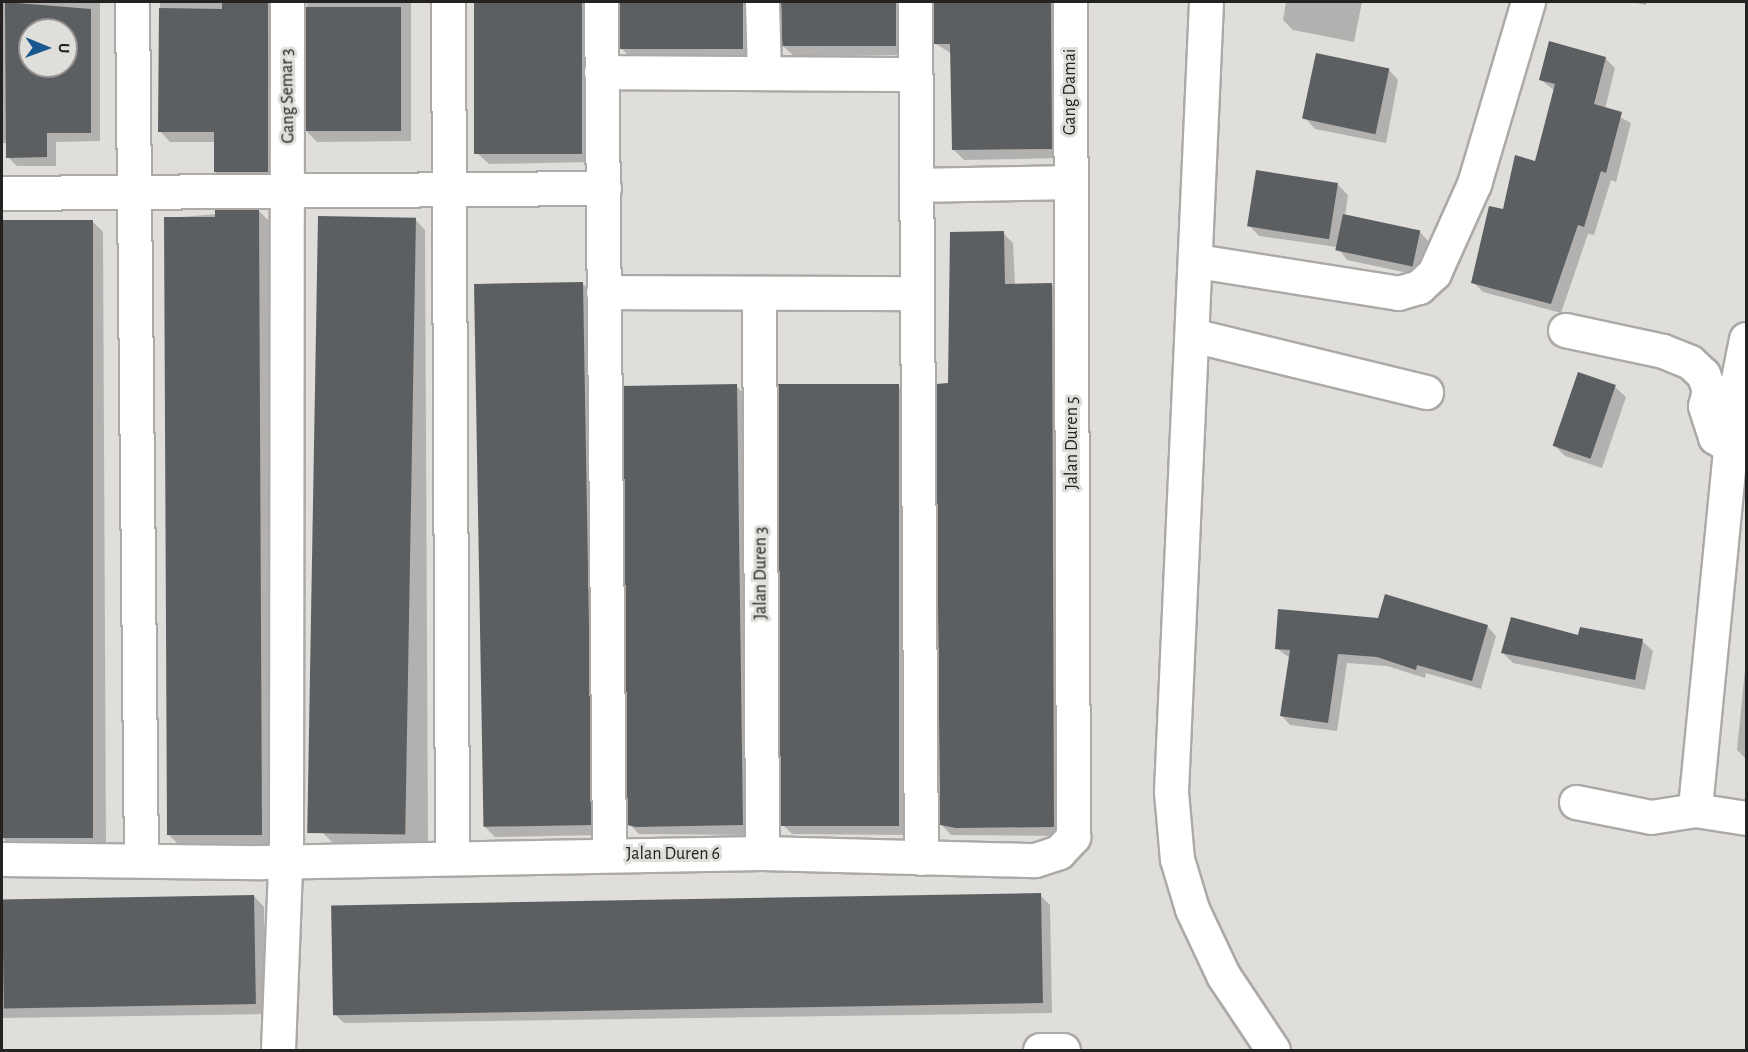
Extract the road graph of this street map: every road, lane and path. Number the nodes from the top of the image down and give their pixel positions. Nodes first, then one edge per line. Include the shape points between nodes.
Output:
1 (132, 2) edge
2 (287, 2) edge
3 (448, 2) edge
4 (601, 2) edge
5 (762, 2) edge
6 (915, 2) edge
7 (1070, 2) edge
8 (1206, 2) edge
9 (1528, 2) edge
10 (601, 72) junction
11 (764, 72) junction
12 (915, 74) junction
13 (1071, 183) junction
14 (916, 185) junction
15 (604, 188) junction
16 (450, 189) junction
17 (290, 190) junction
18 (135, 192) junction
19 (2, 193) edge
20 (1197, 261) junction
21 (603, 292) junction
22 (759, 293) junction
23 (917, 293) junction
24 (1565, 330) dead end
25 (1192, 335) junction
26 (1746, 339) edge
27 (1426, 392) dead end
28 (1730, 446) junction
29 (1576, 802) dead end
30 (1695, 810) junction
31 (1746, 818) edge
32 (1059, 852) joint
33 (762, 853) junction
34 (609, 854) junction
35 (452, 855) junction
36 (141, 858) junction
37 (921, 858) junction
38 (2, 859) edge
39 (286, 861) junction
40 (279, 1050) edge
41 (1040, 1050) edge
42 (1063, 1050) edge
43 (1273, 1050) edge

1 - 18 street
2 - 17 street, Gang Semar 3
3 - 16 street
4 - 10 street
5 - 11 street
6 - 12 street
7 - 13 street, Gang Damai
8 - 20 street
9 - 20 street via 1473,184 1434,273 1419,287 1398,293
10 - 11 street
10 - 15 street
11 - 12 street
12 - 14 street
13 - 14 street
13 - 32 street, Jalan Duren 5 via 1074,837
14 - 23 street
15 - 16 street
15 - 21 street
16 - 17 street
16 - 35 street
17 - 18 street
17 - 39 street, Gang Semar 3
18 - 19 street
18 - 36 street
20 - 25 street
21 - 22 street
21 - 34 street
22 - 23 street
22 - 33 street, Jalan Duren 3
23 - 37 street
24 - 28 street via 1663,351 1690,362 1708,390 1705,406 1710,428
25 - 27 street
25 - 43 street via 1171,792 1174,830 1192,909 1223,975
26 - 28 street
28 - 30 street
29 - 30 street via 1651,817
30 - 31 street
32 - 37 street, Jalan Duren 6 via 1035,860
33 - 34 street, Jalan Duren 6
33 - 37 street, Jalan Duren 6
34 - 35 street, Jalan Duren 6
35 - 39 street, Jalan Duren 6
36 - 38 street, Jalan Duren 6
36 - 39 street, Jalan Duren 6
39 - 40 street, Gang Semar 3
41 - 42 street

